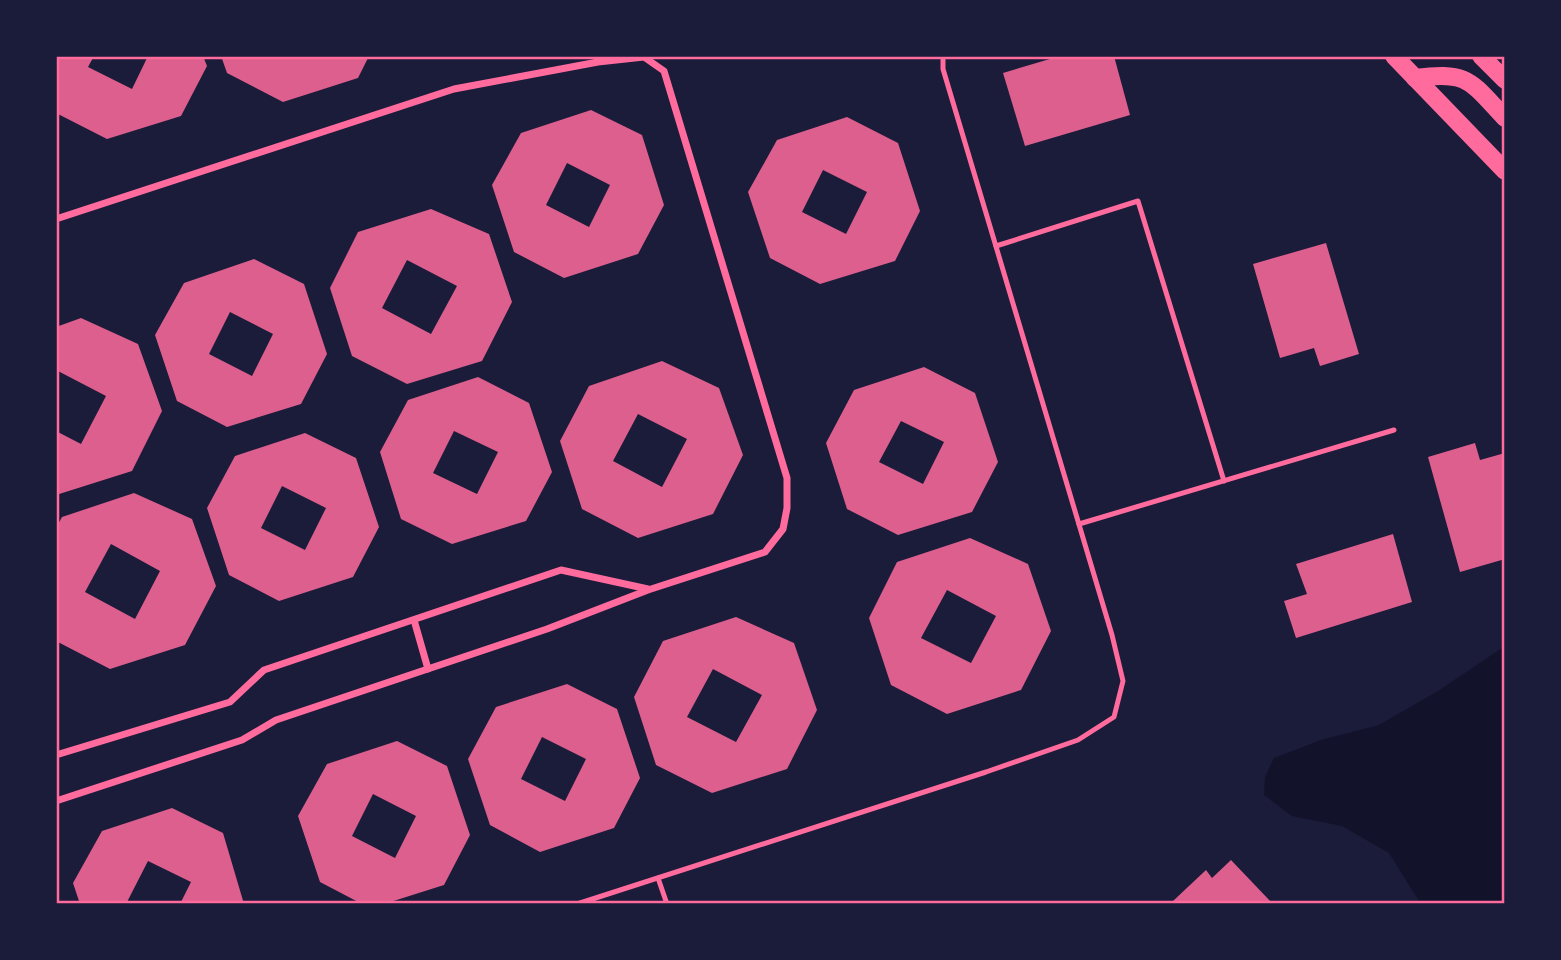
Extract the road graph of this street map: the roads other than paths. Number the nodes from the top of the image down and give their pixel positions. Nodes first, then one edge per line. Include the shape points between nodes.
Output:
1 (943, 56) edge
2 (1394, 56) edge
3 (1482, 56) edge
4 (644, 57) edge
5 (1415, 78) junction
6 (1505, 80) edge
7 (1505, 118) edge
8 (1505, 171) edge
9 (56, 219) edge
10 (996, 246) junction
11 (1394, 430) dead end
12 (1224, 481) junction
13 (1079, 524) junction
14 (648, 590) junction
15 (414, 620) junction
16 (428, 669) junction
17 (56, 755) edge
18 (56, 801) edge
19 (658, 878) junction
20 (577, 904) edge
21 (667, 904) edge

1 - 10 lane
2 - 5 main road
3 - 6 main road
4 - 9 street via 454,89
4 - 14 street via 664,71 787,478 783,529 765,552
5 - 7 main road via 1442,75 1469,80
5 - 8 main road
10 - 12 lane via 1139,201
10 - 13 lane
11 - 12 lane
12 - 13 lane
13 - 19 lane via 1123,681 1114,717 1078,740 974,777
14 - 15 street via 561,570
14 - 16 street
15 - 16 street
15 - 17 street via 264,670 230,702
16 - 18 street via 276,720 242,740
19 - 20 lane
19 - 21 lane

